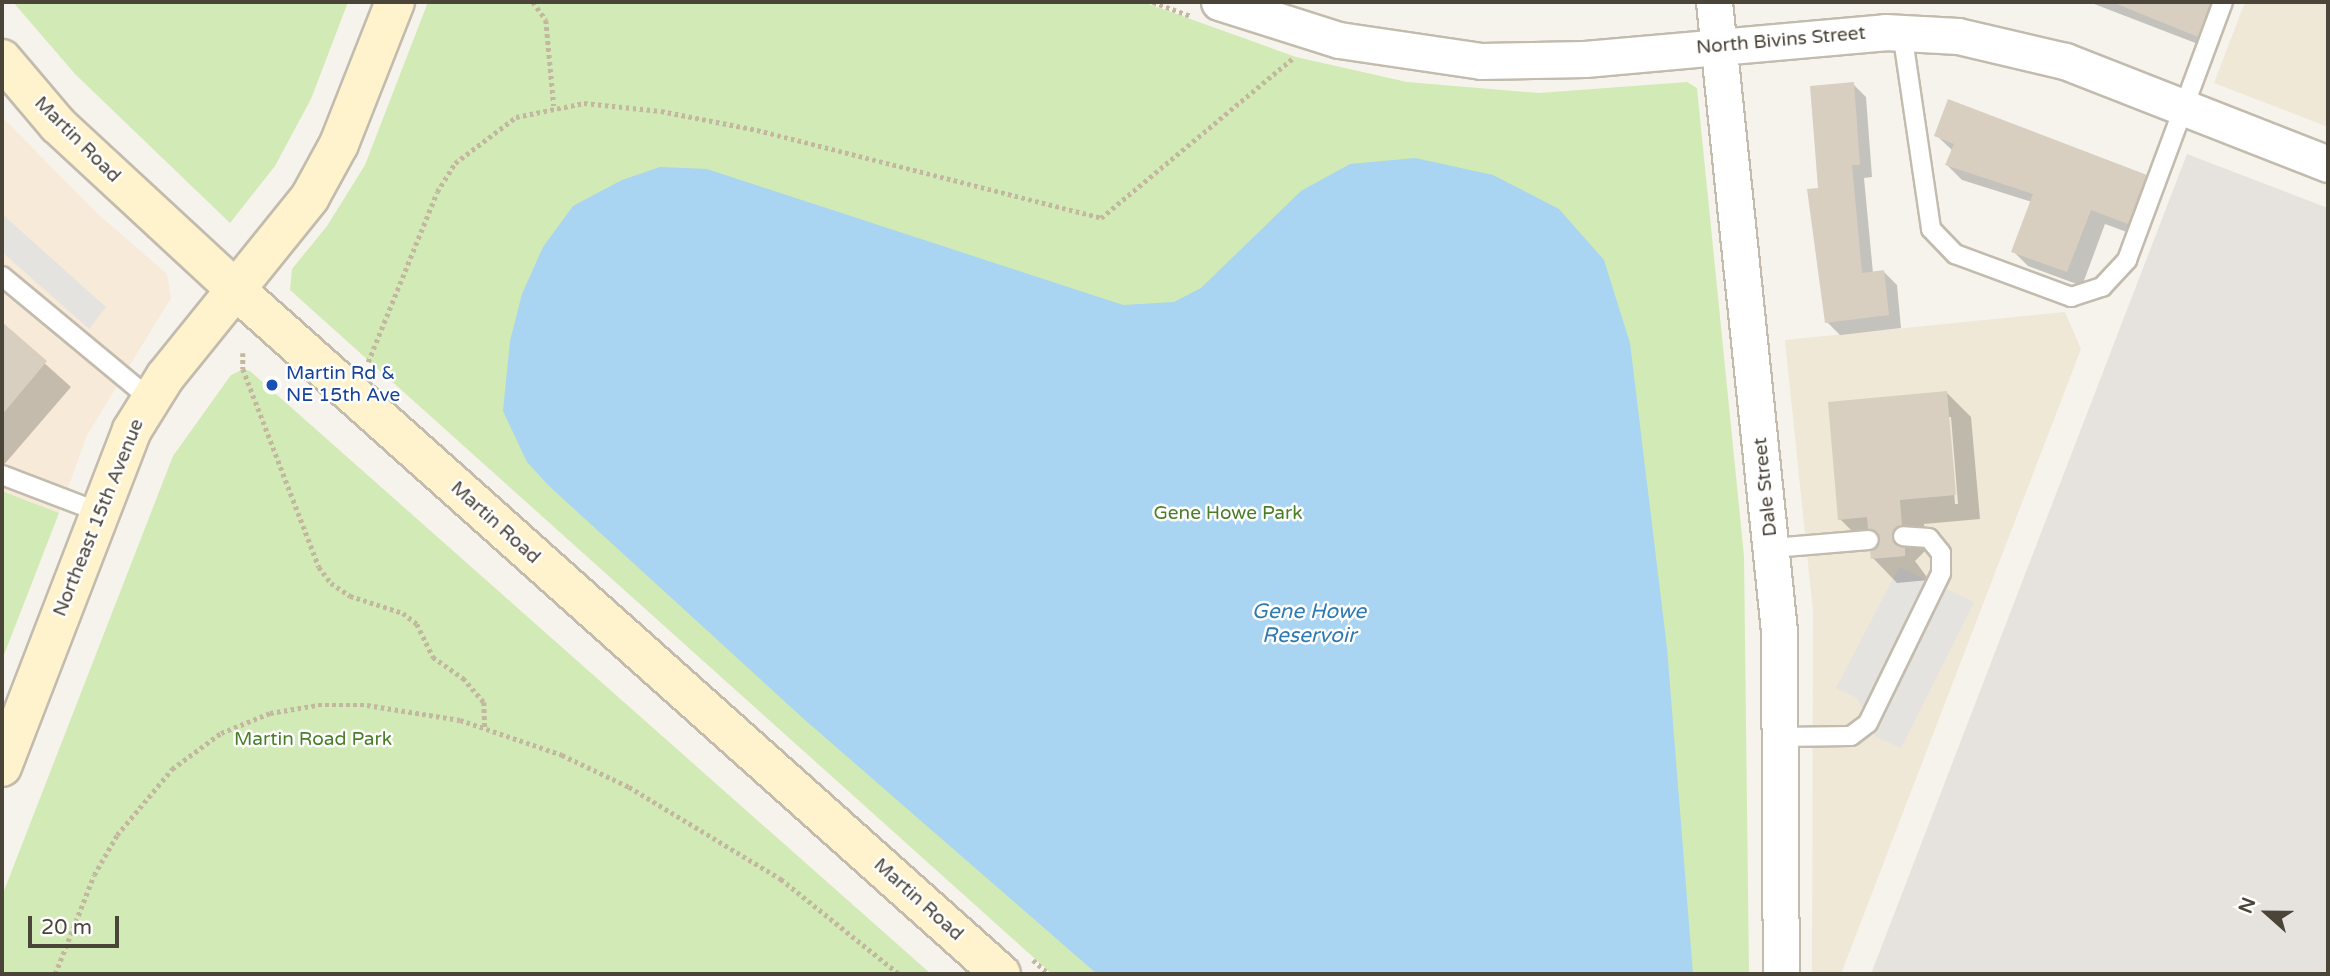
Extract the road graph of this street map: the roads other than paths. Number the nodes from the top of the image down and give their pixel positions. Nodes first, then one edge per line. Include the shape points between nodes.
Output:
1 (395, 2) edge
2 (1714, 2) edge
3 (2223, 2) edge
4 (1210, 11) edge
5 (1902, 32) junction
6 (1719, 46) junction
7 (2, 59) edge
8 (2183, 107) junction
9 (2328, 164) edge
10 (2, 276) edge
11 (236, 290) junction
12 (150, 399) junction
13 (2, 475) edge
14 (99, 512) junction
15 (1903, 536) dead end
16 (1869, 540) dead end
17 (1773, 548) junction
18 (1780, 737) junction
19 (2, 767) edge
20 (1014, 965) edge
21 (1781, 974) edge

1 - 11 street, Northeast 15th Avenue via 327,169 294,219
2 - 6 street, Dale Street
3 - 8 lane
4 - 6 street, North Bivins Street via 1339,40 1482,61 1559,61
5 - 6 street, North Bivins Street
5 - 8 street, North Bivins Street via 1958,36 2035,51
5 - 8 lane via 1931,229 1955,254 2071,297 2102,287 2127,260
6 - 17 street, Dale Street
7 - 11 street, Martin Road via 58,125
8 - 9 street, North Bivins Street
10 - 12 lane
11 - 12 street, Northeast 15th Avenue
11 - 20 street, Martin Road
12 - 14 street, Northeast 15th Avenue
13 - 14 lane
14 - 19 street, Northeast 15th Avenue
15 - 18 lane via 1929,538 1941,553 1941,573 1868,723 1851,736
16 - 17 lane
17 - 18 street, Dale Street
18 - 21 street, Dale Street

